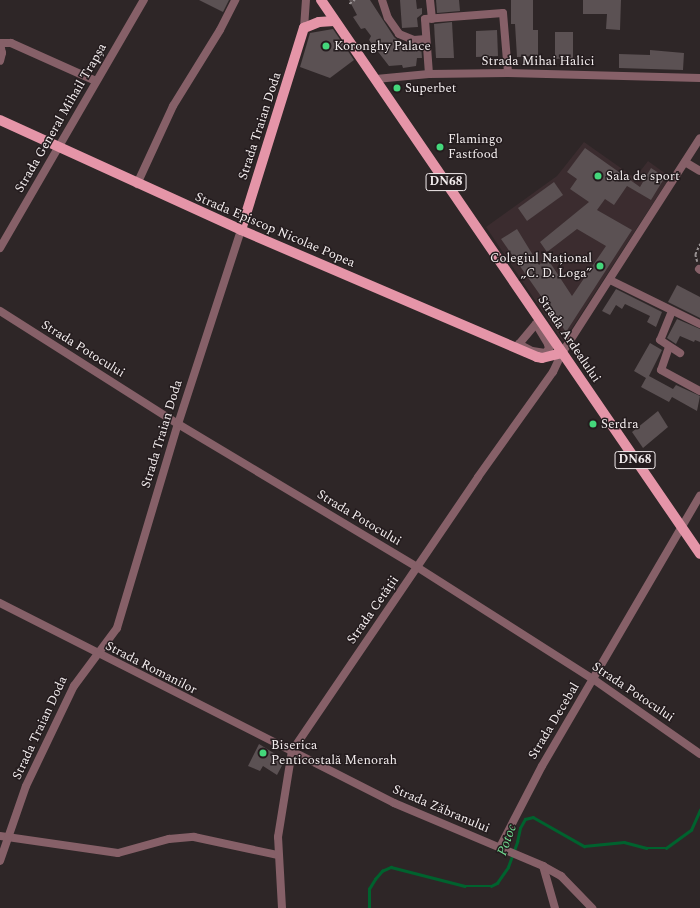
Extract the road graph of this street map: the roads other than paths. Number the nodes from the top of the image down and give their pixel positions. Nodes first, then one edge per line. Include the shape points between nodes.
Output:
1 (144, 0) edge
2 (235, 0) edge
3 (306, 0) edge
4 (321, 0) edge
5 (382, 0) edge
6 (430, 0) edge
7 (429, 19) junction
8 (334, 21) junction
9 (304, 28) junction
10 (426, 39) junction
11 (0, 43) edge
12 (0, 61) edge
13 (508, 73) junction
14 (429, 74) junction
15 (700, 78) edge
16 (376, 79) junction
17 (96, 82) junction
18 (0, 120) edge
19 (700, 138) edge
20 (58, 148) junction
21 (685, 162) junction
22 (700, 171) edge
23 (137, 184) junction
24 (240, 230) junction
25 (0, 248) edge
26 (610, 280) junction
27 (0, 311) edge
28 (672, 312) junction
29 (538, 322) junction
30 (700, 324) edge
31 (517, 346) junction
32 (670, 347) junction
33 (562, 352) junction
34 (680, 353) dead end
35 (700, 390) edge
36 (178, 424) junction
37 (700, 496) edge
38 (681, 527) junction
39 (700, 554) edge
40 (417, 567) junction
41 (0, 604) edge
42 (97, 654) junction
43 (593, 679) junction
44 (292, 751) junction
45 (700, 754) edge
46 (0, 836) edge
47 (9, 837) junction
48 (500, 847) junction
49 (277, 855) junction
50 (0, 860) edge
51 (543, 866) junction
52 (282, 908) edge
53 (555, 908) edge
54 (592, 908) edge

1 - 17 street, Strada General Mihail Trapșa
2 - 23 street via 220,30 173,106
3 - 9 street
4 - 8 main road, Strada Ardealului / DN68
5 - 10 street via 388,18 399,34 414,40
6 - 7 street
7 - 10 street
7 - 13 street via 504,13
8 - 9 main road via 319,22
8 - 16 main road, Strada Ardealului / DN68
9 - 24 main road, Strada Traian Doda
10 - 14 street
11 - 12 street
11 - 17 street via 11,42
13 - 14 street, Strada Mihai Halici
13 - 15 street, Strada Mihai Halici
14 - 16 street, Strada Mihai Halici
16 - 29 main road, Strada Ardealului / DN68
17 - 20 street, Strada General Mihail Trapșa
18 - 20 main road, Strada Episcop Nicolae Popea
19 - 21 street, Strada Cetății
20 - 23 main road, Strada Episcop Nicolae Popea
20 - 25 street, Strada General Mihail Trapșa
21 - 22 street
21 - 26 street, Strada Cetății
23 - 24 main road, Strada Episcop Nicolae Popea
24 - 31 main road, Strada Episcop Nicolae Popea
24 - 36 street, Strada Traian Doda
26 - 28 street
26 - 33 street, Strada Cetății
27 - 36 street, Strada Potocului
28 - 30 street
28 - 32 street via 660,340
29 - 31 street
29 - 31 street via 549,349 540,353
29 - 33 main road, Strada Ardealului / DN68
31 - 33 main road, Strada Episcop Nicolae Popea via 542,358
32 - 34 street
32 - 35 street via 661,370
33 - 38 main road, Strada Ardealului / DN68
33 - 40 street, Strada Cetății via 553,372
36 - 40 street, Strada Potocului
36 - 42 street, Strada Traian Doda via 117,628
37 - 38 street, Strada Decebal
38 - 39 main road, Strada Ardealului / DN68
38 - 43 street, Strada Decebal
40 - 43 street, Strada Potocului
40 - 44 street, Strada Cetății
41 - 42 street, Strada Romanilor
42 - 44 street, Strada Romanilor
42 - 47 street, Strada Traian Doda via 74,686 40,755
43 - 45 street, Strada Potocului
43 - 48 street, Strada Decebal via 542,766
44 - 48 street, Strada Zăbranului via 394,803
44 - 49 street, Strada Cetății
46 - 47 street
47 - 49 street via 118,853 169,839 194,837
47 - 50 street, Strada Traian Doda
48 - 51 street, Strada Zăbranului
49 - 52 street, Strada Cetății
51 - 53 street
51 - 54 street, Strada Zăbranului via 561,876

